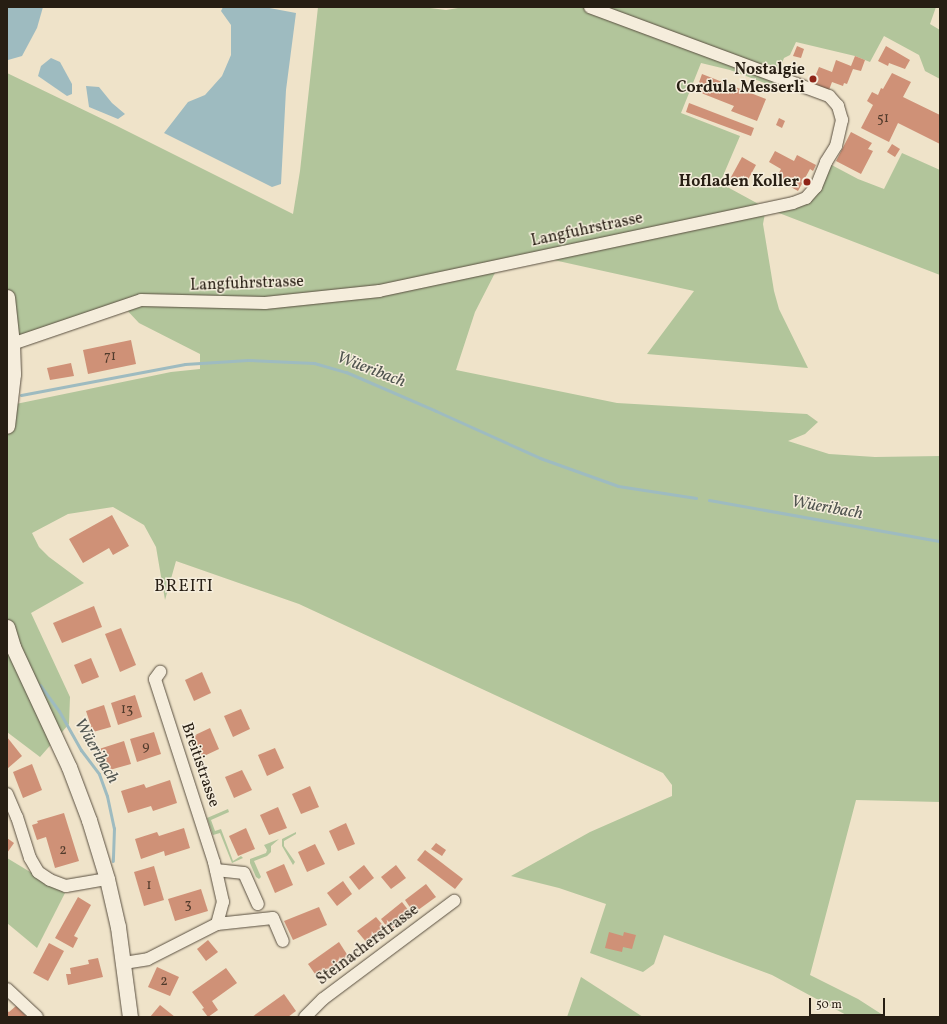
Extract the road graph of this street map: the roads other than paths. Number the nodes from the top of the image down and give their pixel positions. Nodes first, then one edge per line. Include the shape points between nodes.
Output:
1 (590, 7) edge
2 (7, 297) edge
3 (12, 344) junction
4 (7, 426) edge
5 (7, 627) edge
6 (160, 672) dead end
7 (7, 794) edge
8 (216, 870) junction
9 (107, 879) junction
10 (454, 901) dead end
11 (258, 904) dead end
12 (217, 924) junction
13 (283, 941) dead end
14 (124, 963) junction
15 (7, 989) edge
16 (37, 1017) edge
17 (130, 1017) edge
18 (305, 1017) edge

1 - 3 street, Langfuhrstrasse via 829,96 838,106 842,120 836,146 816,187 806,198 793,203 379,291 265,303 141,300
2 - 3 street
3 - 4 street via 13,374
5 - 9 street via 13,647 69,767
6 - 8 street, Breitistrasse via 155,679
7 - 9 street via 30,858 38,872 66,886
8 - 11 street via 244,873
8 - 12 street, Breitistrasse via 223,902
9 - 14 street
10 - 18 street, Steinacherstrasse via 323,999
12 - 13 street via 273,918
12 - 14 street via 148,959
14 - 17 street
15 - 16 street

